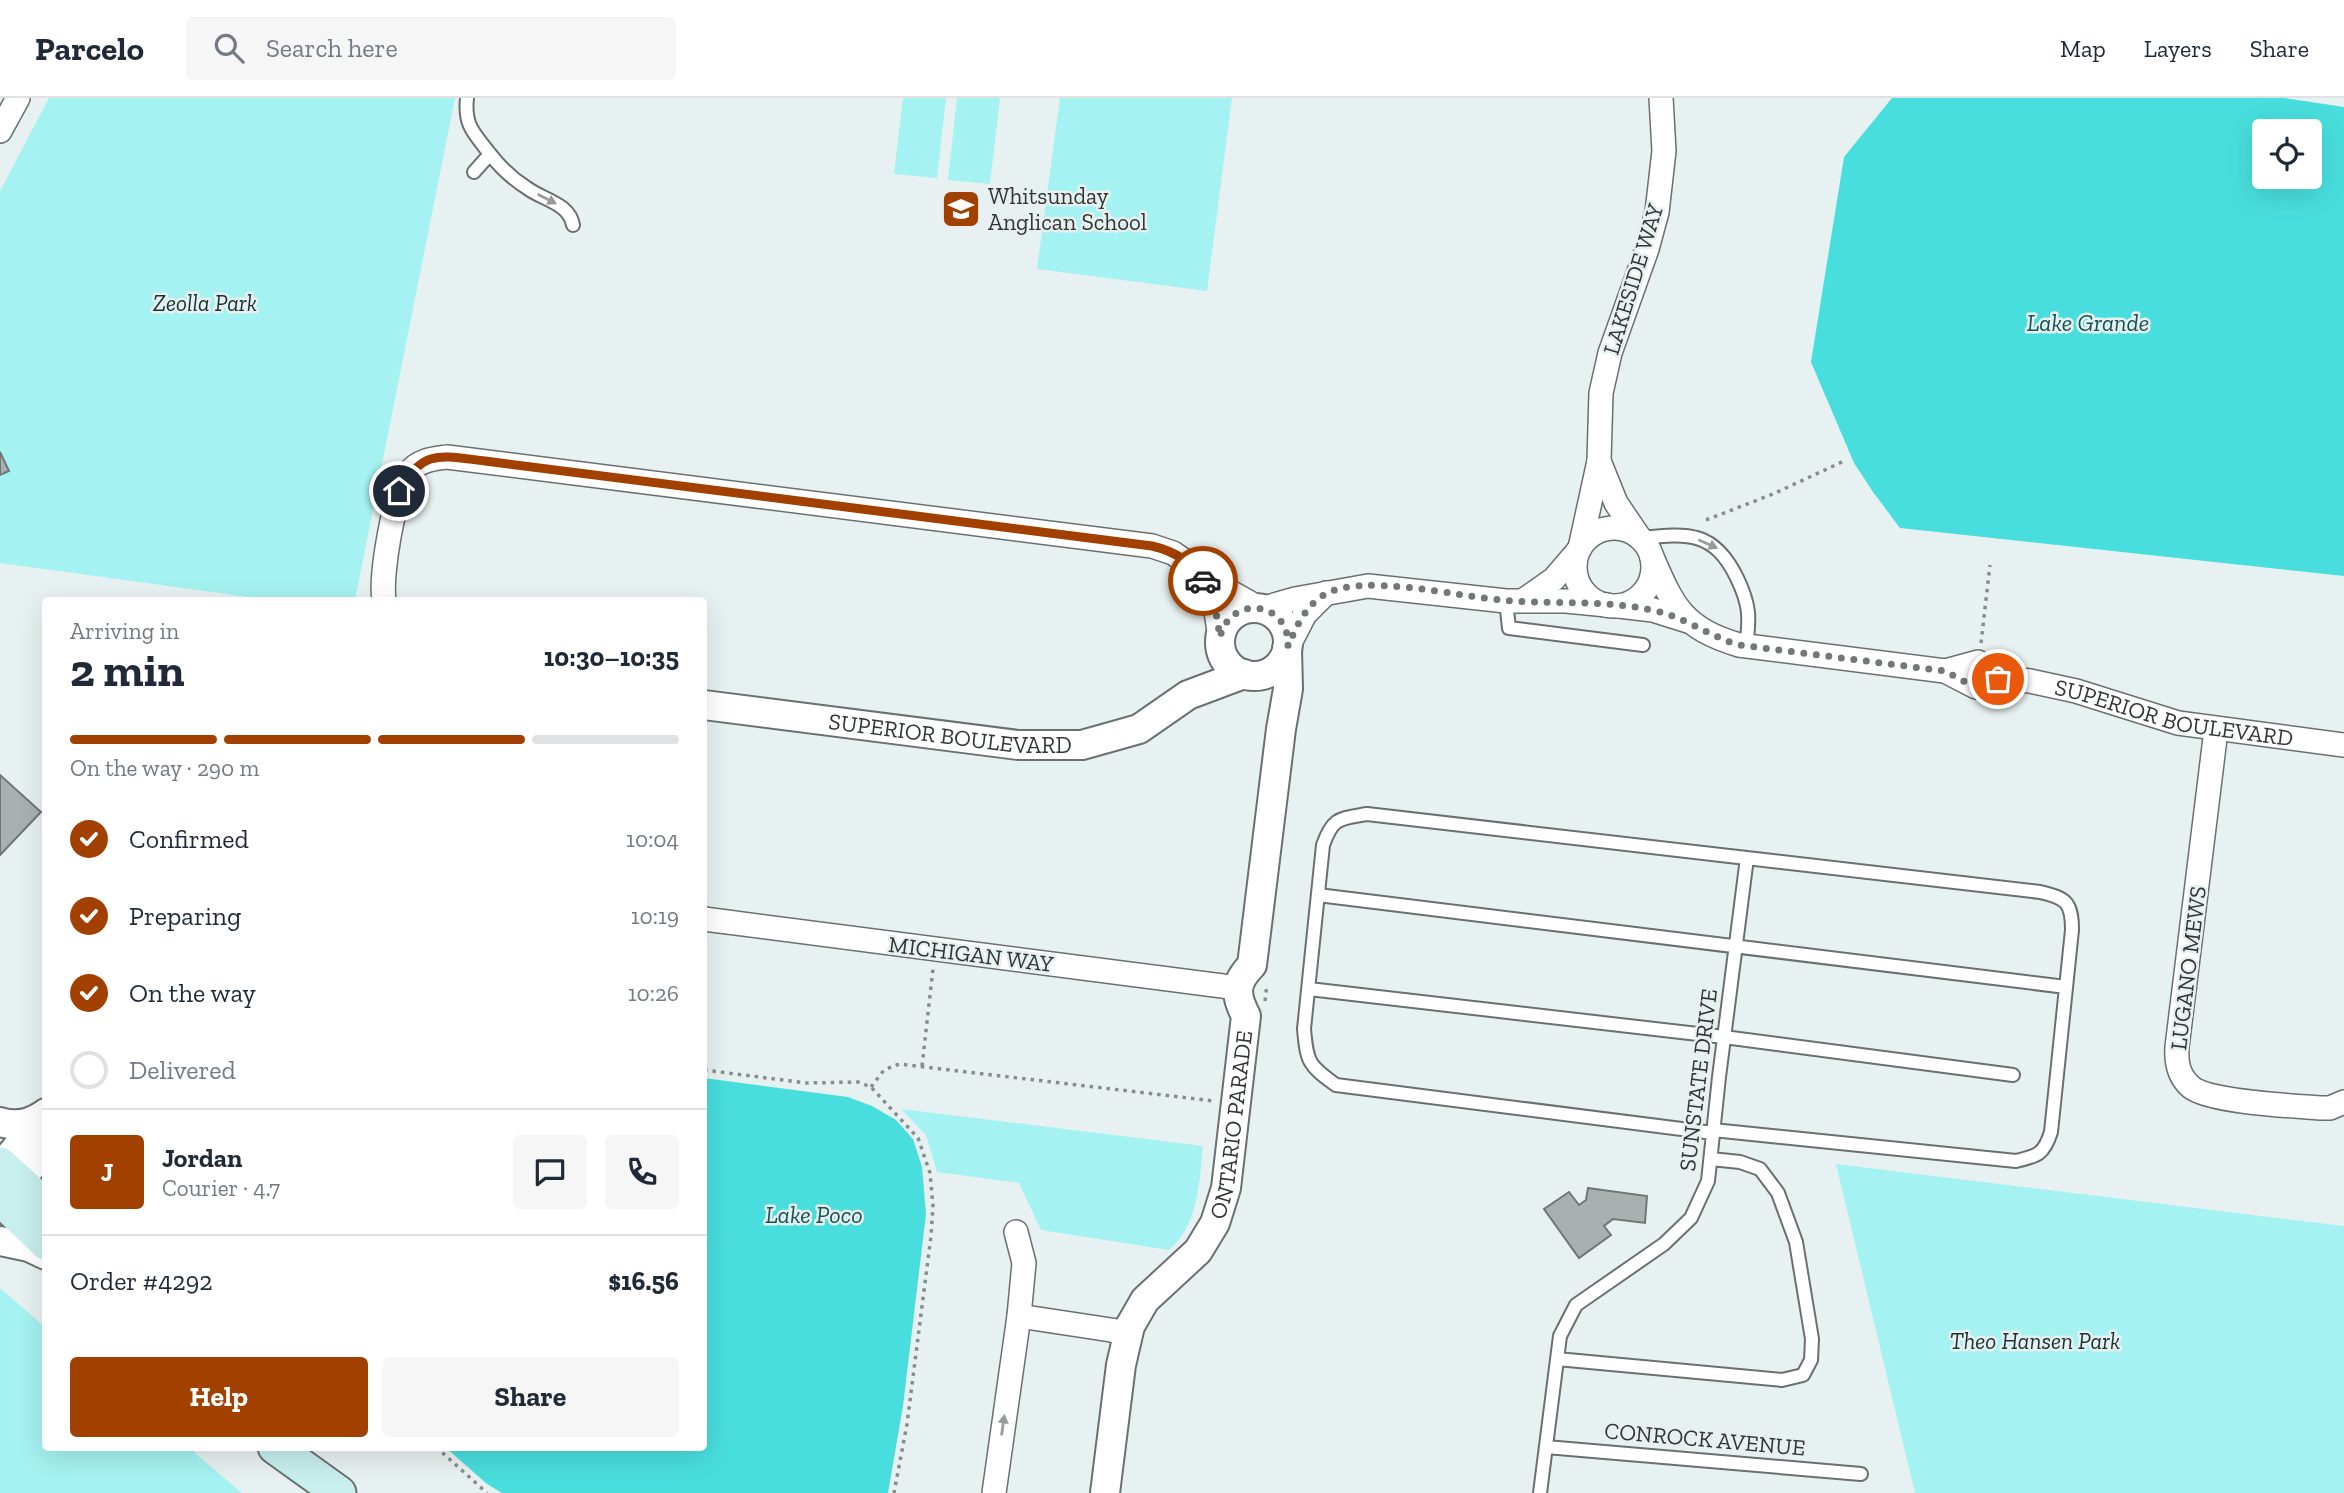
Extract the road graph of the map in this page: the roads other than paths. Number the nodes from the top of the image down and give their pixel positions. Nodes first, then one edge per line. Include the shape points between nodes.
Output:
1 (18, 98) edge
2 (467, 98) edge
3 (1661, 98) edge
4 (0, 131) edge
5 (490, 154) junction
6 (474, 172) dead end
7 (573, 225) dead end
8 (1600, 461) junction
9 (1644, 544) junction
10 (1579, 549) junction
11 (1196, 570) junction
12 (1325, 593) junction
13 (384, 597) edge
14 (1515, 601) junction
15 (1611, 605) junction
16 (1260, 608) junction
17 (1688, 621) junction
18 (1220, 637) junction
19 (1643, 645) dead end
20 (1746, 646) junction
21 (1287, 648) junction
22 (1246, 675) junction
23 (1188, 695) junction
24 (707, 705) edge
25 (1281, 729) junction
26 (2216, 730) junction
27 (2344, 745) edge
28 (1747, 858) junction
29 (1318, 895) junction
30 (707, 919) edge
31 (1736, 947) junction
32 (2066, 987) junction
33 (1238, 988) junction
34 (1308, 989) junction
35 (1724, 1037) junction
36 (2013, 1075) dead end
37 (2344, 1102) edge
38 (42, 1115) edge
39 (42, 1119) edge
40 (0, 1122) edge
41 (1713, 1132) junction
42 (42, 1154) edge
43 (1711, 1159) junction
44 (3, 1182) edge
45 (42, 1204) edge
46 (1016, 1232) dead end
47 (42, 1237) edge
48 (0, 1241) edge
49 (42, 1253) edge
50 (1019, 1316) junction
51 (1128, 1334) junction
52 (1557, 1359) junction
53 (1546, 1447) junction
54 (280, 1451) edge
55 (307, 1451) edge
56 (1861, 1474) dead end
57 (338, 1493) edge
58 (351, 1493) edge
59 (994, 1493) edge
60 (1105, 1493) edge
61 (1540, 1493) edge

1 - 4 street
2 - 5 lane via 470,128
3 - 8 street, LAKESIDE WAY via 1664,150 1657,212 1610,353 1601,393
5 - 6 lane
5 -> 7 lane via 515,180 567,212
8 - 9 street, LAKESIDE WAY via 1611,491
8 - 10 street, LAKESIDE WAY
9 - 10 street via 1626,530 1610,528 1595,533
9 - 15 street via 1651,580 1630,602
9 - 17 street, SUPERIOR BOULEVARD
9 -> 20 lane via 1670,536 1707,541 1720,550 1748,602
10 - 14 street via 1555,579
10 - 15 street via 1577,581 1592,599
11 - 13 street via 1167,550 1142,544 447,457 423,461 409,472 399,491
11 - 16 street
11 - 18 street via 1215,606
12 - 14 street, SUPERIOR BOULEVARD via 1381,586
12 - 16 street, SUPERIOR BOULEVARD
12 - 21 street via 1305,614
14 - 15 street, SUPERIOR BOULEVARD
14 - 19 lane via 1509,628
15 - 17 street, SUPERIOR BOULEVARD via 1653,610
16 - 18 street via 1234,614
16 - 21 street via 1284,625
17 - 20 street, SUPERIOR BOULEVARD via 1709,634
18 - 22 street via 1223,657
18 - 23 street, SUPERIOR BOULEVARD via 1208,666
20 - 26 street, SUPERIOR BOULEVARD via 1945,671 1976,662 2005,678 2057,686 2161,719
21 - 22 street via 1272,671
21 - 25 street via 1288,689
22 - 23 street, SUPERIOR BOULEVARD
22 - 25 street via 1271,696
23 - 24 street, SUPERIOR BOULEVARD via 1139,729 1082,745 1018,745
25 - 33 street via 1252,965
26 - 27 street, SUPERIOR BOULEVARD
26 - 37 street, LUGANO MEWS via 2178,1068 2192,1088 2213,1096 2321,1108
28 - 29 lane via 1367,814 1343,818 1329,827
28 - 31 lane, SUNSTATE DRIVE
28 - 32 lane via 2061,897 2072,911
29 - 31 lane
29 - 34 lane
30 - 33 street, MICHIGAN WAY
31 - 32 lane
31 - 35 lane, SUNSTATE DRIVE
32 - 41 lane via 2051,1132 2046,1147 2035,1156 2016,1161
33 - 51 street, ONTARIO PARADE via 1246,1016 1226,1188 1215,1223 1198,1251 1145,1300
34 - 35 lane
34 - 41 lane via 1307,1056 1315,1070 1336,1085
35 - 36 lane
35 - 41 lane, SUNSTATE DRIVE
38 - 40 street via 21,1125
39 - 44 street
41 - 43 lane, SUNSTATE DRIVE
42 - 44 street
43 - 52 lane, SUNSTATE DRIVE via 1708,1181 1691,1218 1664,1244 1576,1306 1560,1336
43 - 52 lane via 1760,1168 1778,1193 1796,1242 1812,1339 1811,1360 1803,1375 1782,1380
44 - 45 main road
44 - 47 main road
46 - 50 street via 1024,1263
48 - 49 street
50 - 51 street
59 -> 50 street
51 - 60 street, ONTARIO PARADE
52 - 53 lane, SUNSTATE DRIVE
53 - 56 lane, CONROCK AVENUE
53 - 61 lane, SUNSTATE DRIVE
54 - 57 main road
55 - 58 main road

